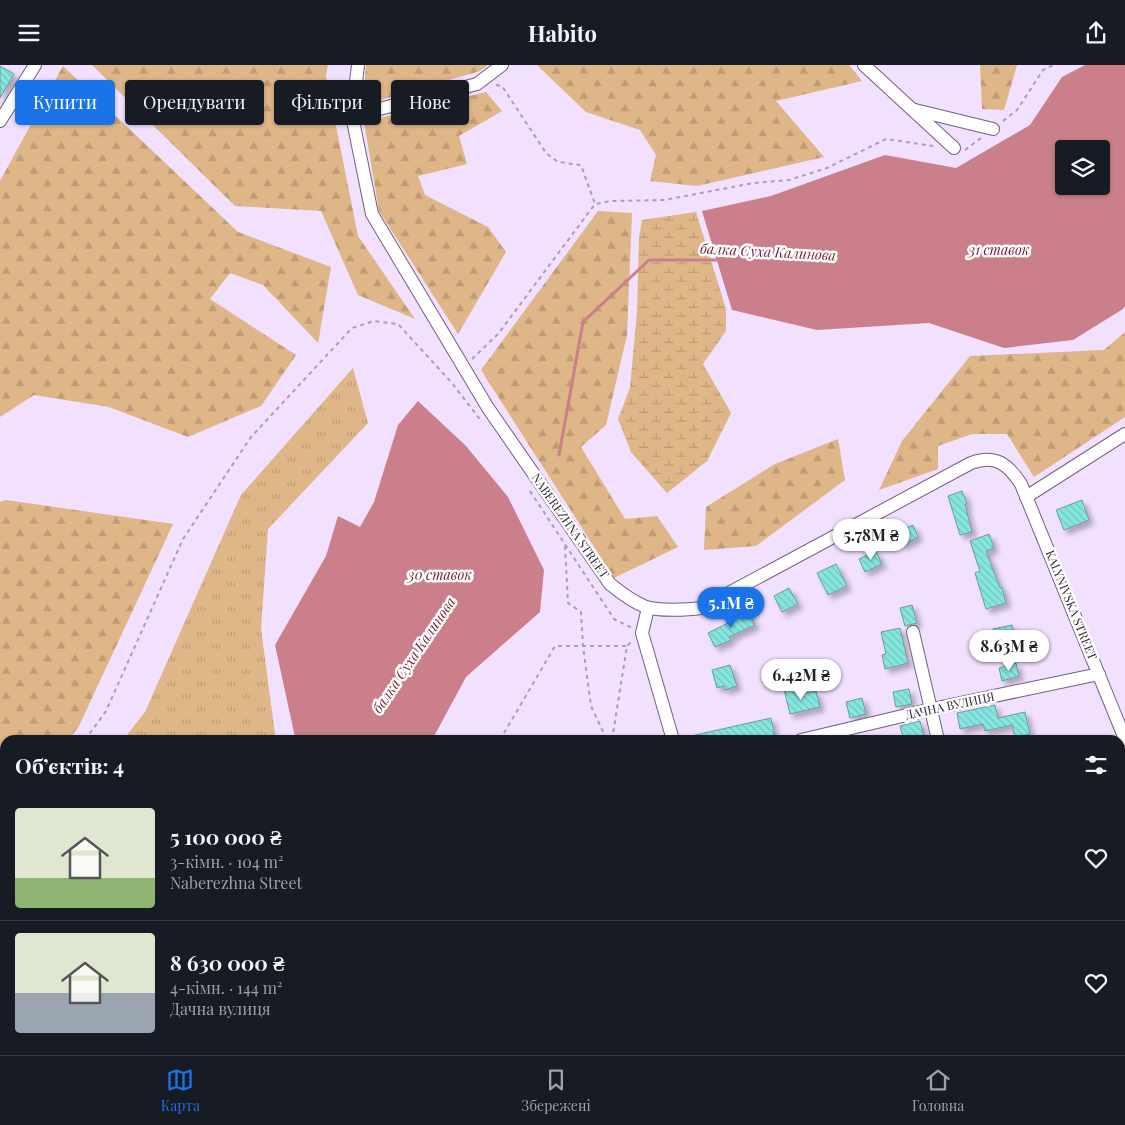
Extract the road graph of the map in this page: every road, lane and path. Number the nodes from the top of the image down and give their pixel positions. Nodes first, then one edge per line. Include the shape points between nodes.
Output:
1 (35, 65) edge
2 (358, 65) edge
3 (502, 65) edge
4 (864, 65) edge
5 (1053, 65) edge
6 (356, 80) edge
7 (477, 84) junction
8 (381, 109) edge
9 (912, 110) junction
10 (0, 121) edge
11 (354, 125) edge
12 (992, 129) junction
13 (954, 149) junction
14 (595, 203) junction
15 (464, 368) junction
16 (482, 423) dead end
17 (1125, 434) edge
18 (1013, 472) joint
19 (528, 488) dead end
20 (1026, 497) junction
21 (565, 546) junction
22 (648, 607) junction
23 (913, 632) dead end
24 (642, 633) junction
25 (627, 645) junction
26 (583, 646) junction
27 (1099, 673) junction
28 (932, 709) junction
29 (89, 735) edge
30 (503, 735) edge
31 (605, 735) edge
32 (613, 735) edge
33 (673, 735) edge
34 (832, 735) edge
35 (937, 735) edge
36 (1123, 735) edge

1 - 10 street
2 - 6 street, NABEREZHNA STREET
3 - 7 street
4 - 9 street
5 - 12 path via 1044,70 1017,110
7 - 8 street
7 - 14 path via 502,86 546,153 558,162 581,165
9 - 12 street
9 - 13 street
11 - 15 street, NABEREZHNA STREET via 372,214
12 - 13 path via 966,150
13 - 14 path via 886,139 828,168 788,181 754,183 665,200
14 - 15 path via 498,334
15 - 22 street, NABEREZHNA STREET via 488,408 610,584 628,598
16 - 29 path via 452,383 398,324 374,321 352,329 252,437 183,539 106,711
17 - 20 street
18 - 20 street, KALYNIVSKA STREET
18 - 22 street, NABEREZHNA STREET via 997,461 979,460 701,608
19 - 21 path
20 - 27 street, KALYNIVSKA STREET
21 - 24 path via 614,619
21 - 26 path via 568,603 581,612
22 - 24 street
23 - 28 street
24 - 25 path
24 - 33 street
25 - 26 path
25 - 32 path
26 - 30 path via 555,646
26 - 31 path via 591,706
27 - 28 street, ДАЧНА ВУЛИЦЯ
27 - 36 street, KALYNIVSKA STREET
28 - 34 street, ДАЧНА ВУЛИЦЯ
28 - 35 street

